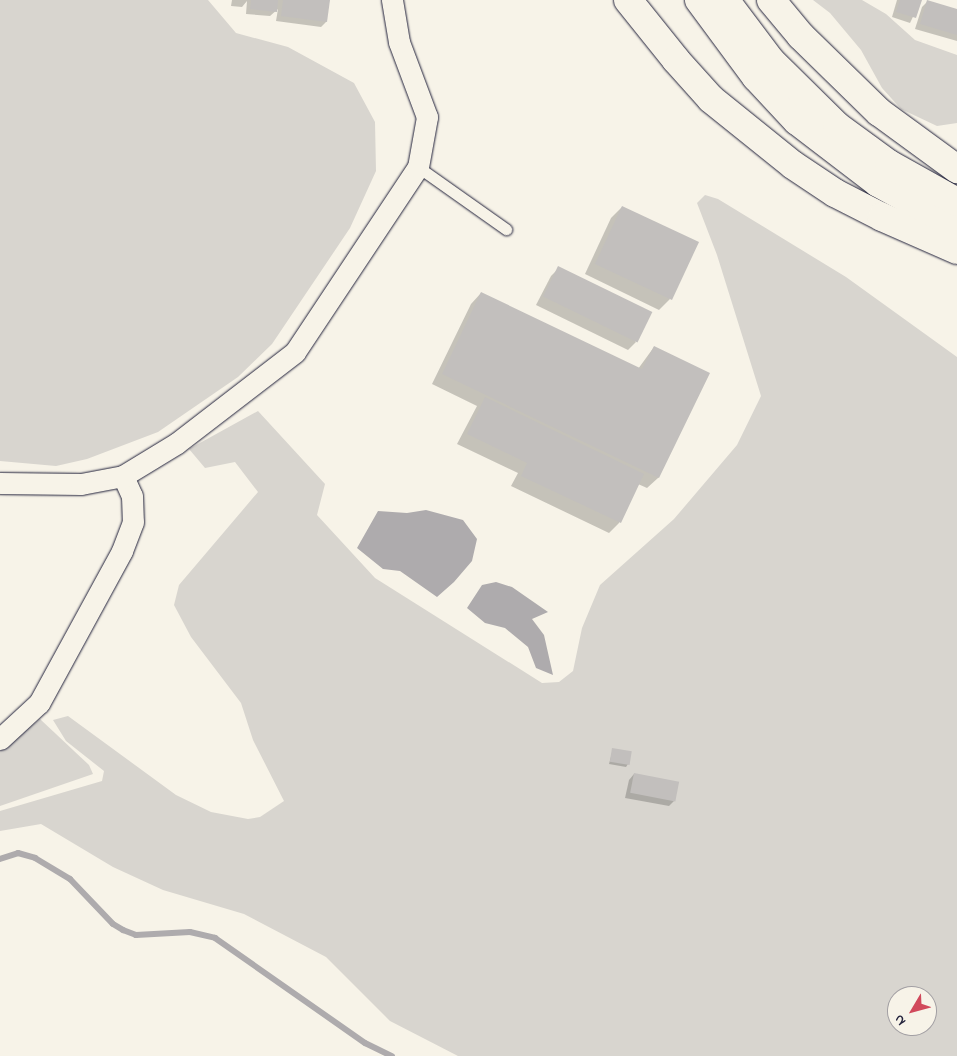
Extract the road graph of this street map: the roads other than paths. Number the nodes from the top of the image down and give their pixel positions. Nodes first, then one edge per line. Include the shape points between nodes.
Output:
1 (392, 0) edge
2 (628, 0) edge
3 (699, 0) edge
4 (725, 0) edge
5 (772, 0) edge
6 (418, 167) junction
7 (957, 169) edge
8 (957, 202) edge
9 (957, 226) edge
10 (506, 229) dead end
11 (957, 250) edge
12 (123, 476) junction
13 (0, 482) edge
14 (0, 740) edge

1 - 6 street via 400,42 427,117
2 - 11 highway via 711,98 786,160 835,193
3 - 9 highway via 746,65 797,120 878,183
4 - 8 highway via 771,61 836,126 889,164
5 - 7 highway via 801,36 879,112
6 - 10 lane
6 - 12 street via 295,352 177,443
12 - 13 street via 81,484
12 - 14 street via 132,496 133,522 122,551 39,703

